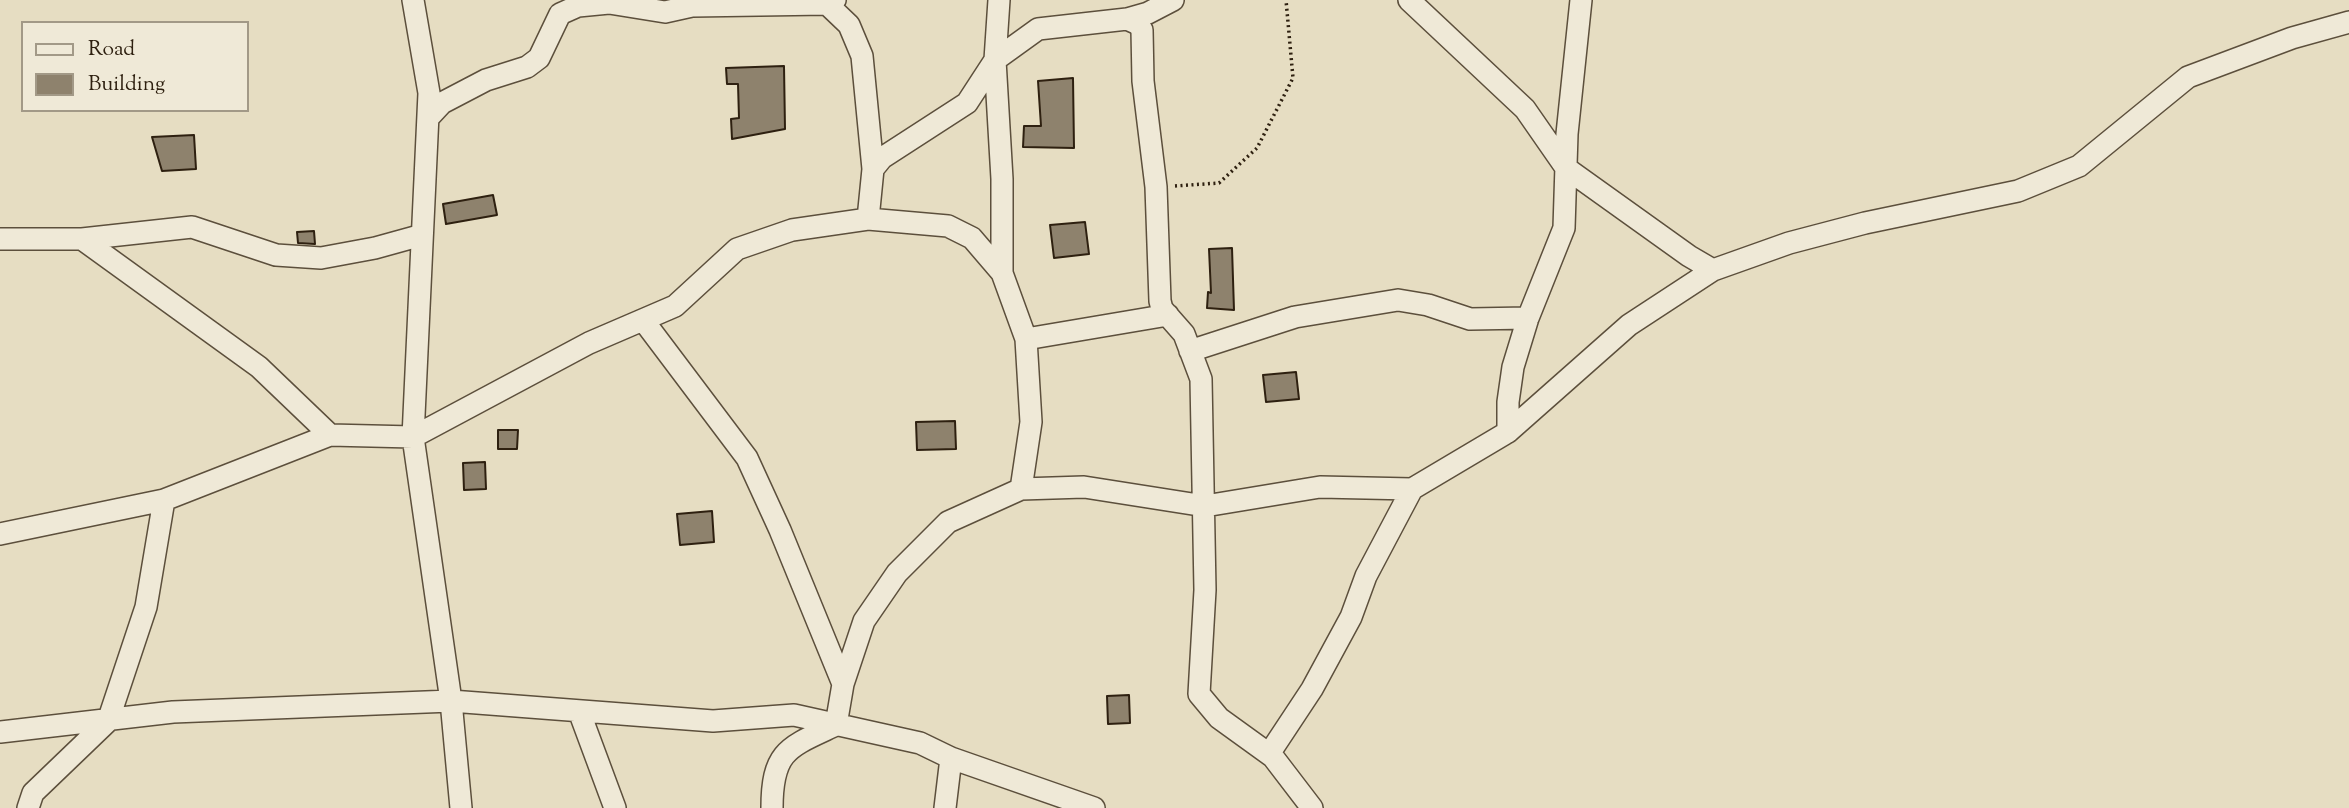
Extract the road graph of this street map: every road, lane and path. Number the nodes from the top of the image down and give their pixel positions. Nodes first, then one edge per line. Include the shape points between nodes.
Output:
1 (413, 0) edge
2 (999, 0) edge
3 (1173, 0) edge
4 (1286, 0) edge
5 (1409, 0) edge
6 (1581, 0) edge
7 (831, 2) edge
8 (1127, 19) junction
9 (2349, 22) edge
10 (995, 60) junction
11 (428, 118) junction
12 (1566, 168) junction
13 (873, 169) junction
14 (1156, 187) junction
15 (868, 219) junction
16 (422, 235) junction
17 (0, 239) edge
18 (82, 239) junction
19 (1713, 270) junction
20 (1002, 273) junction
21 (1168, 315) junction
22 (1528, 318) junction
23 (643, 320) junction
24 (1026, 339) junction
25 (1190, 351) junction
26 (1508, 432) junction
27 (330, 435) junction
28 (413, 437) junction
29 (1021, 489) junction
30 (1412, 489) junction
31 (164, 500) junction
32 (1205, 506) junction
33 (0, 534) edge
34 (843, 684) junction
35 (451, 701) junction
36 (579, 711) junction
37 (108, 721) junction
38 (835, 725) junction
39 (0, 732) edge
40 (1269, 754) junction
41 (951, 758) junction
42 (28, 808) edge
43 (461, 808) edge
44 (615, 808) edge
45 (772, 808) edge
46 (945, 808) edge
47 (1094, 808) edge
48 (1312, 808) edge

1 - 11 street via 429,93
2 - 10 street
3 - 8 street
4 - 14 path via 1293,78 1257,148 1219,183
5 - 12 street via 1525,109
6 - 12 street
7 - 11 street via 692,6 665,12 609,3 578,6 560,14 539,58 527,67 486,80 442,103
7 - 13 street via 849,25 862,56
8 - 10 street via 1038,29
8 - 14 street via 1142,30 1143,82
9 - 19 street via 2188,77 2080,166 2018,191 1866,223
10 - 13 street via 967,103 881,158
10 - 20 street
11 - 16 street
12 - 19 street
12 - 22 street via 1564,228
13 - 15 street
14 - 21 street via 1160,301
15 - 20 street via 948,226 972,238
15 - 23 street via 792,230 737,249 675,306
16 - 18 street via 321,258 276,255 192,227
16 - 28 street
17 - 18 street
18 - 27 street via 259,367
19 - 26 street via 1629,325
20 - 24 street
21 - 24 street
21 - 25 street via 1184,334
22 - 25 street via 1470,319 1398,300 1295,317
22 - 26 street via 1513,367
23 - 28 street via 589,343
23 - 34 street via 747,458
24 - 29 street via 1031,422
25 - 32 street via 1201,379
26 - 30 street
27 - 28 street
27 - 31 street
28 - 35 street
29 - 32 street via 1084,487
29 - 34 street via 948,522 897,573 864,621
30 - 32 street via 1320,487
30 - 40 street via 1366,576 1351,617 1312,689
31 - 33 street
31 - 37 street via 146,607
32 - 40 street via 1199,694 1219,718
34 - 38 street
35 - 36 street
35 - 37 street via 173,712
35 - 43 street
36 - 38 street via 713,721 794,715
36 - 44 street
37 - 39 street
37 - 42 street via 33,793
38 - 41 street via 920,743
38 - 45 street via 789,748 778,763
40 - 48 street
41 - 46 street
41 - 47 street

